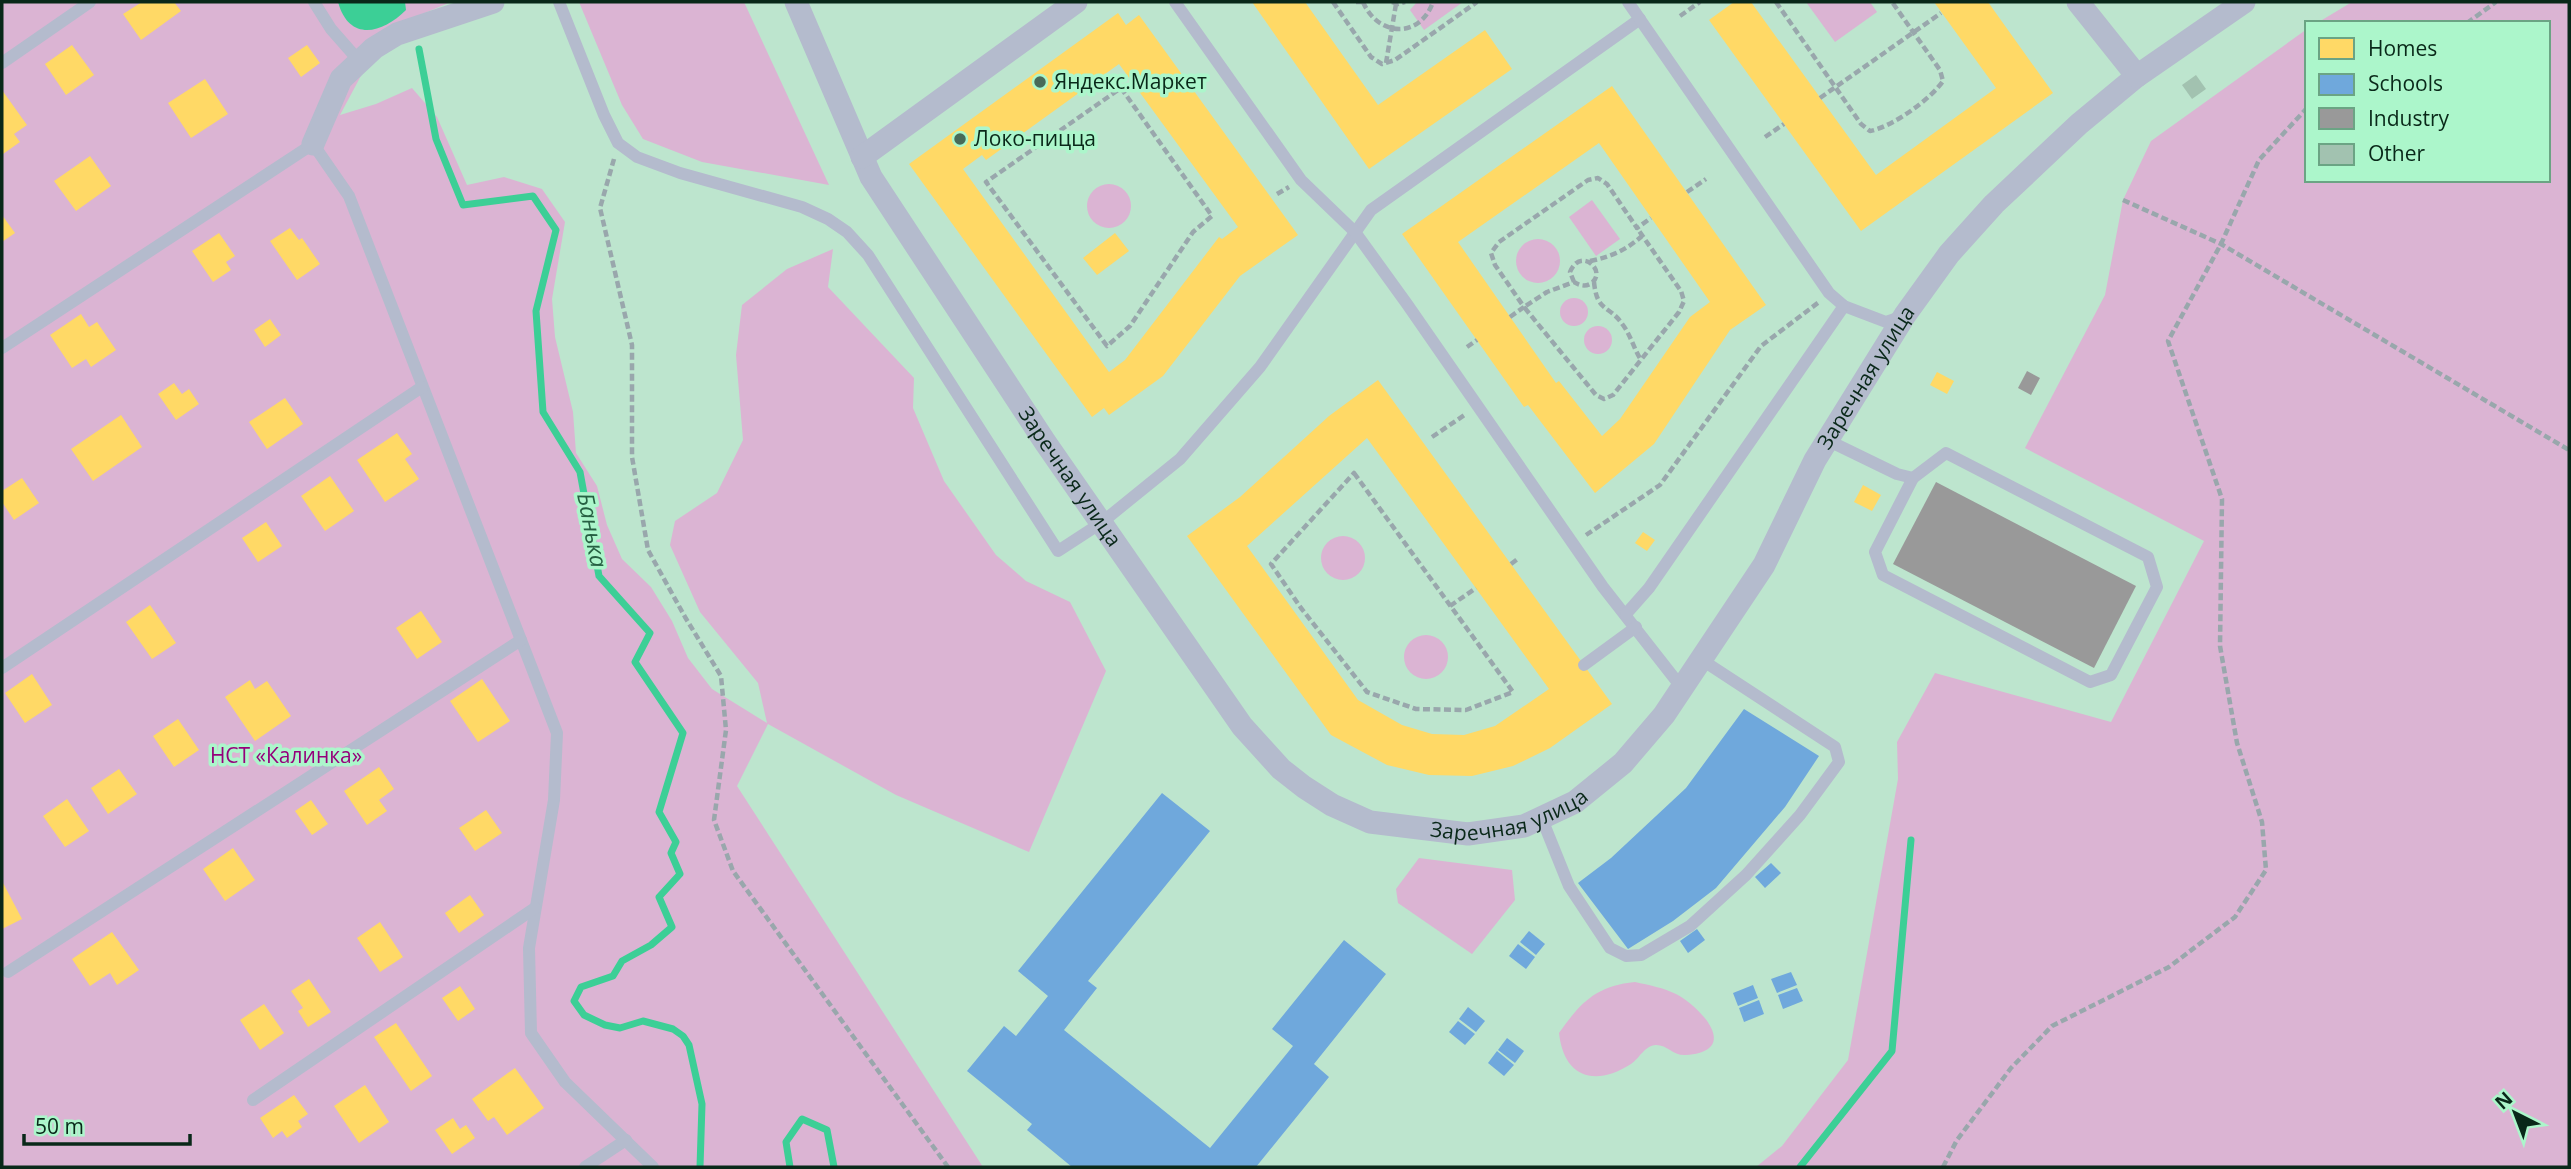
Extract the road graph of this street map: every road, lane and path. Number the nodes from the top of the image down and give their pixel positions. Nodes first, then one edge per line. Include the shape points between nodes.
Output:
1 (90, 2) edge
2 (314, 2) edge
3 (493, 2) edge
4 (559, 2) edge
5 (796, 2) edge
6 (1076, 2) edge
7 (1175, 2) edge
8 (1333, 2) edge
9 (1356, 2) edge
10 (1363, 2) edge
11 (1405, 2) edge
12 (1433, 2) edge
13 (1478, 2) edge
14 (1628, 2) edge
15 (1700, 2) edge
16 (1776, 2) edge
17 (1892, 2) edge
18 (2078, 2) edge
19 (2245, 2) edge
20 (2496, 2) edge
21 (1394, 3) edge
22 (1941, 13) dead end
23 (1680, 16) dead end
24 (1640, 19) junction
25 (2470, 21) edge
26 (1392, 28) junction
27 (1914, 32) junction
28 (360, 62) junction
29 (2, 63) edge
30 (1386, 63) junction
31 (2137, 76) junction
32 (1835, 87) junction
33 (1121, 88) joint
34 (1820, 98) dead end
35 (2305, 110) edge
36 (1784, 124) dead end
37 (1765, 137) dead end
38 (618, 142) junction
39 (313, 144) junction
40 (862, 157) junction
41 (1706, 179) dead end
42 (1687, 192) dead end
43 (2123, 200) dead end
44 (1651, 218) dead end
45 (1637, 228) junction
46 (1355, 232) junction
47 (1642, 236) junction
48 (2221, 244) junction
49 (1589, 262) junction
50 (1594, 281) junction
51 (1574, 282) junction
52 (1829, 293) junction
53 (1844, 306) junction
54 (1524, 307) junction
55 (1905, 315) junction
56 (1510, 317) dead end
57 (1477, 340) dead end
58 (1466, 347) dead end
59 (2, 348) edge
60 (1641, 360) junction
61 (422, 387) junction
62 (1477, 406) junction
63 (1432, 437) dead end
64 (1828, 440) junction
65 (2569, 450) edge
66 (1913, 478) junction
67 (1101, 523) junction
68 (1573, 543) junction
69 (1519, 558) dead end
70 (1511, 564) dead end
71 (1476, 589) dead end
72 (1450, 606) junction
73 (1626, 614) junction
74 (1636, 627) junction
75 (522, 640) junction
76 (1702, 660) junction
77 (1584, 665) dead end
78 (2, 668) edge
79 (1682, 688) junction
80 (1542, 819) junction
81 (535, 908) junction
82 (8, 972) dead end
83 (253, 1100) dead end
84 (626, 1140) junction
85 (585, 1167) edge
86 (653, 1167) edge
87 (948, 1167) edge
88 (1943, 1167) edge

1 - 29 lane
2 - 28 lane
3 - 28 street via 397,34
4 - 38 lane
5 - 40 street, Заречная улица
6 - 40 street
7 - 46 lane via 1301,180
8 - 30 path via 1371,57
9 - 10 path
10 - 26 path via 1375,21
11 - 21 path
12 - 26 path via 1419,23
13 - 30 path
14 - 24 lane
15 - 23 path
16 - 32 path
17 - 27 path
18 - 31 street
19 - 31 street, Заречная улица
20 - 25 path
21 - 26 path
22 - 27 path
24 - 46 lane via 1371,210
24 - 52 lane
26 - 30 path
27 - 32 path
27 - 32 path via 1943,81 1883,129 1870,131 1861,124
28 - 39 street via 341,79
31 - 55 street, Заречная улица via 1994,204 1949,254
32 - 34 path
33 - 33 path via 1212,216 1193,232 1130,327 1107,346 986,182
35 - 48 path via 2259,159
36 - 37 path
38 - 67 lane via 636,157 802,207 847,232 868,255 1058,551
38 - 87 path via 600,208 632,345 632,457 648,550 721,676 726,730 714,820 733,871
39 - 59 lane
39 - 61 lane via 349,196
40 - 67 street, Заречная улица
41 - 42 path
43 - 48 path
44 - 45 path
45 - 47 path
45 - 54 path via 1598,178 1588,180 1499,242 1491,253 1495,265
46 - 62 lane
46 - 67 lane via 1260,366 1216,418 1180,459
47 - 49 path via 1610,257
47 - 60 path via 1684,301
48 - 65 path
48 - 88 path via 2168,341 2221,499 2220,646 2237,743 2262,822 2266,870 2235,917 2169,967 2052,1026 2011,1068 1957,1140
49 - 50 path via 1597,274
49 - 51 path via 1583,260 1572,267
50 - 51 path via 1588,286
50 - 60 path via 1595,297 1624,326
51 - 54 path
52 - 53 lane
52 - 68 path via 1761,346 1660,485
53 - 55 lane via 1886,322
53 - 73 lane via 1649,588
54 - 56 path
54 - 60 path via 1604,399
55 - 64 street, Заречная улица
57 - 58 path
61 - 75 lane
61 - 78 lane
62 - 63 path
62 - 68 lane
64 - 66 lane
64 - 76 street, Заречная улица via 1764,565
66 - 66 lane via 1875,552 1882,575 2090,682 2111,675 2157,587 2148,557 1946,453
67 - 80 street, Заречная улица via 1242,726 1304,787 1370,822 1468,834
68 - 73 lane
69 - 70 path
71 - 72 path
72 - 72 path via 1513,692 1466,710 1416,709 1367,692 1270,564 1354,473
73 - 74 lane
74 - 77 lane
74 - 79 lane
75 - 81 lane via 557,733 554,800
75 - 82 lane
76 - 79 street, Заречная улица
76 - 80 lane via 1835,747 1839,762 1800,815 1746,875 1690,926 1641,955 1626,956 1610,948 1569,886
79 - 80 street, Заречная улица via 1623,763 1575,802
81 - 83 lane
81 - 84 lane via 528,948 531,1033 565,1082
84 - 85 lane
84 - 86 lane

